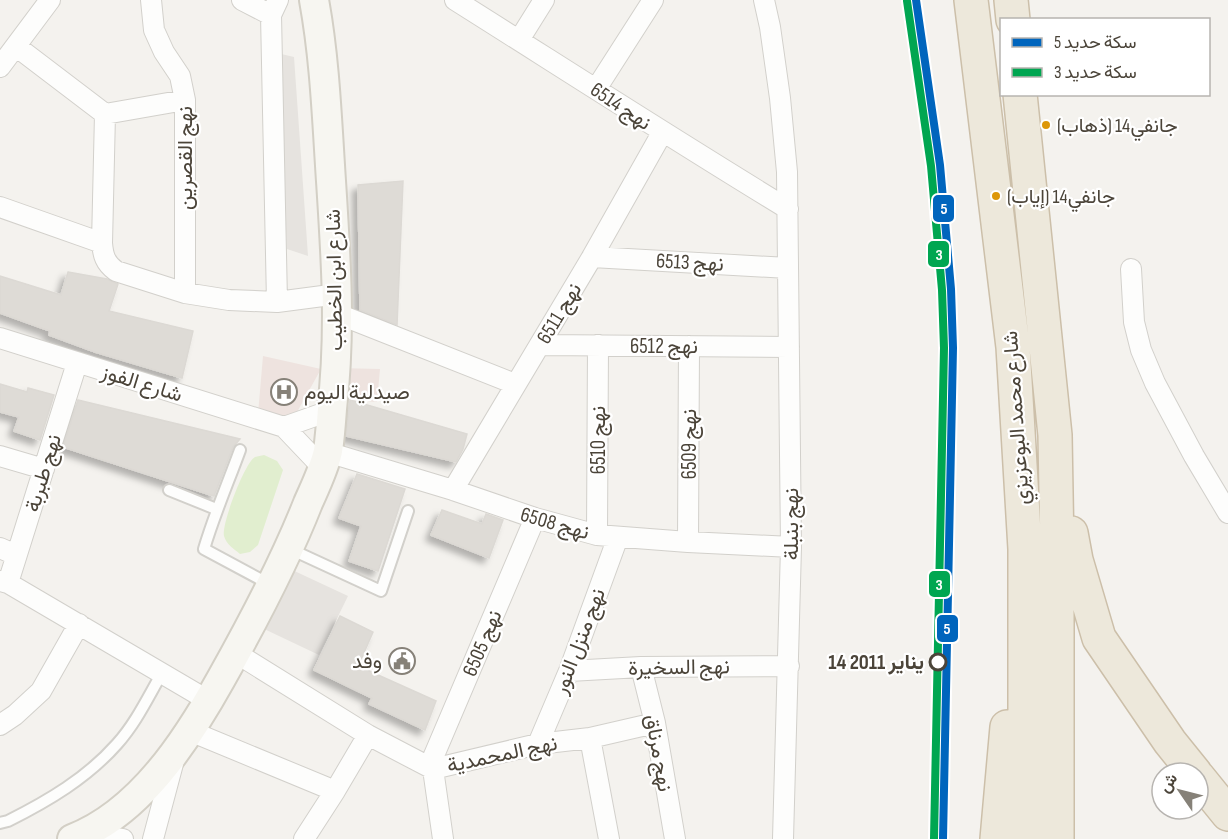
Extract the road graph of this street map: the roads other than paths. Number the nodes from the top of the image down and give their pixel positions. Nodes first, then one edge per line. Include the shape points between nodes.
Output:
1 (50, 0) edge
2 (151, 0) edge
3 (242, 0) edge
4 (314, 0) edge
5 (455, 0) edge
6 (544, 0) edge
7 (653, 0) edge
8 (764, 0) edge
9 (971, 0) edge
10 (1011, 0) edge
11 (274, 8) edge
12 (1013, 18) edge
13 (519, 40) junction
14 (17, 47) junction
15 (0, 67) edge
16 (596, 89) junction
17 (1020, 96) edge
18 (185, 100) junction
19 (105, 114) junction
20 (662, 133) junction
21 (0, 207) edge
22 (788, 209) junction
23 (102, 243) junction
24 (592, 257) junction
25 (788, 268) junction
26 (1131, 269) dead end
27 (184, 293) junction
28 (277, 302) junction
29 (338, 304) junction
30 (0, 338) edge
31 (540, 345) junction
32 (598, 345) junction
33 (689, 346) junction
34 (789, 347) junction
35 (77, 363) junction
36 (515, 384) junction
37 (332, 410) junction
38 (284, 427) junction
39 (1055, 435) junction
40 (240, 450) dead end
41 (0, 456) edge
42 (325, 460) junction
43 (44, 469) junction
44 (169, 490) dead end
45 (453, 490) junction
46 (216, 509) junction
47 (408, 511) dead end
48 (1228, 513) edge
49 (535, 518) junction
50 (597, 535) junction
51 (618, 537) junction
52 (688, 542) junction
53 (791, 547) junction
54 (290, 549) junction
55 (1025, 549) junction
56 (8, 552) edge
57 (4, 582) edge
58 (271, 585) junction
59 (79, 624) junction
60 (236, 652) junction
61 (789, 666) junction
62 (641, 667) junction
63 (570, 671) junction
64 (162, 673) junction
65 (209, 701) junction
66 (655, 723) junction
67 (0, 725) edge
68 (368, 735) junction
69 (590, 738) junction
70 (183, 742) junction
71 (538, 744) junction
72 (1185, 761) edge
73 (431, 768) junction
74 (335, 791) junction
75 (1210, 792) edge
76 (1228, 814) edge
77 (0, 823) edge
78 (79, 836) edge
79 (781, 838) edge
80 (123, 839) edge
81 (153, 839) edge
82 (304, 839) edge
83 (443, 839) edge
84 (609, 839) edge
85 (675, 839) edge
86 (997, 839) edge
87 (1025, 839) edge
88 (1057, 839) edge

1 - 14 street
2 - 18 street, نهج القصرين via 154,30 180,76
3 - 11 street
4 - 29 street, شارع ابن الخطيب via 325,93
5 - 13 street, نهج 6514
6 - 13 street
7 - 16 street
8 - 22 street, نهج بنبلة via 780,98
9 - 55 highway, شارع محمد البوعزيزي via 1013,347
10 - 12 highway
11 - 28 street
13 - 16 street, نهج 6514
14 - 15 street
14 - 19 street
16 - 20 street, نهج 6514
17 - 39 highway, شارع محمد البوعزيزي
18 - 19 street
18 - 27 street, نهج القصرين
19 - 23 street
20 - 22 street, نهج 6514
20 - 24 street, نهج 6511
21 - 23 street
22 - 25 street, نهج بنبلة
23 - 27 street via 103,256 116,271
24 - 25 street, نهج 6513
24 - 31 street, نهج 6511
25 - 34 street, نهج بنبلة
26 - 48 street via 1134,322 1141,350
27 - 28 street
28 - 29 street
29 - 36 street
29 - 37 street, شارع ابن الخطيب
30 - 35 street, شارع الفوز
31 - 32 street, نهج 6512
31 - 36 street, نهج 6511
32 - 33 street, نهج 6512
32 - 50 street, نهج 6510
33 - 34 street, نهج 6512
33 - 52 street, نهج 6509
34 - 53 street, نهج بنبلة
35 - 38 street, شارع الفوز
35 - 43 street, نهج طبربة
36 - 45 street, نهج 6511
37 - 38 street
37 - 42 street, شارع ابن الخطيب
38 - 42 street, شارع الفوز
39 - 72 highway via 1076,560 1099,638
39 - 88 highway, شارع محمد البوعزيزي
40 - 46 lane
41 - 43 street
42 - 45 street, نهج 6508
42 - 54 street, شارع ابن الخطيب
43 - 56 street, نهج طبربة
44 - 46 lane
45 - 49 street, نهج 6508
46 - 58 lane via 204,549
47 - 54 lane via 381,591
49 - 50 street, نهج 6508
49 - 73 street, نهج 6505
50 - 51 street, نهج 6508
51 - 52 street, نهج 6508
51 - 63 street, نهج منزل النور
52 - 53 street, نهج 6508
53 - 61 street, نهج بنبلة
54 - 58 street, شارع ابن الخطيب
55 - 86 highway via 1015,599
55 - 87 highway, شارع محمد البوعزيزي
56 - 57 street, نهج طبربة
57 - 59 street
58 - 60 street, شارع ابن الخطيب
59 - 64 street
59 - 67 street via 41,691
60 - 65 street, شارع ابن الخطيب
60 - 68 street, نهج المحمدية
61 - 62 street, نهج السخيرة
61 - 79 street, نهج بنبلة
62 - 63 street, نهج السخيرة
62 - 66 street, نهج مرناق
63 - 71 street, نهج منزل النور
64 - 65 street
64 - 77 lane via 116,745 50,800
65 - 70 street, شارع ابن الخطيب
66 - 69 street, نهج المحمدية
66 - 85 street, نهج مرناق
68 - 73 street, نهج المحمدية
68 - 74 street
69 - 71 street, نهج المحمدية
69 - 84 street
70 - 74 street
70 - 78 street, شارع ابن الخطيب via 134,799
70 - 81 street, شارع ابن الخطيب
71 - 73 street, نهج المحمدية
73 - 83 street
74 - 82 street
75 - 76 highway
78 - 80 street

